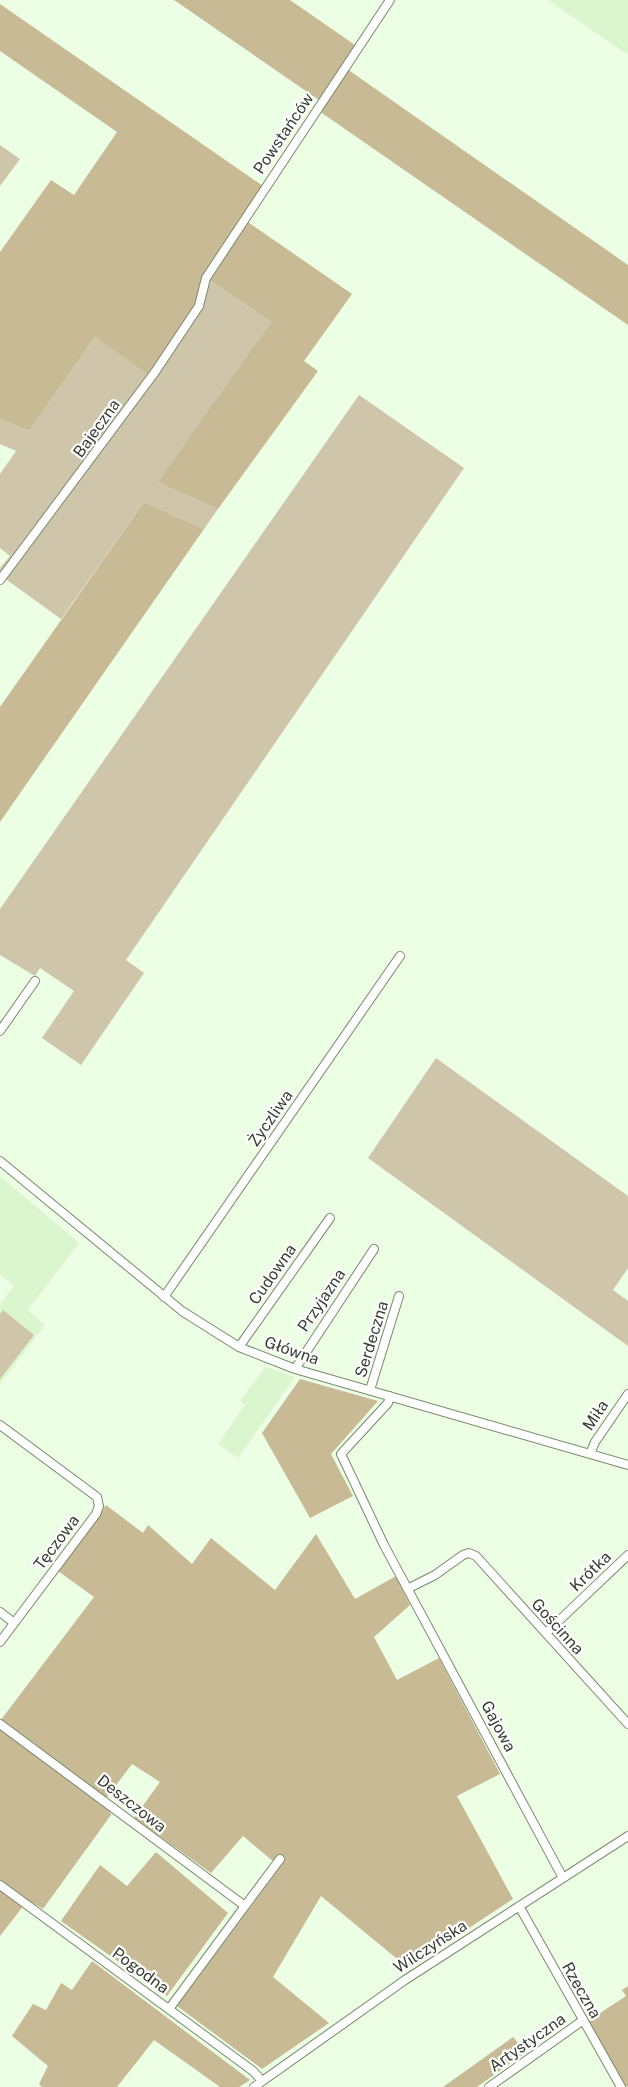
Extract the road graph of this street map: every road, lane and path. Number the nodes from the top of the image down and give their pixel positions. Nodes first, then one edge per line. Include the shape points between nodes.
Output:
1 (390, 0) edge
2 (204, 286) joint
3 (0, 580) edge
4 (400, 956) dead end
5 (35, 981) dead end
6 (0, 1031) edge
7 (0, 1161) edge
8 (330, 1218) dead end
9 (374, 1250) dead end
10 (164, 1296) junction
11 (399, 1296) dead end
12 (239, 1347) junction
13 (295, 1369) junction
14 (370, 1390) junction
15 (628, 1394) edge
16 (390, 1396) junction
17 (0, 1425) edge
18 (590, 1454) junction
19 (628, 1465) edge
20 (628, 1555) edge
21 (409, 1588) junction
22 (0, 1612) edge
23 (14, 1623) junction
24 (546, 1633) junction
25 (0, 1642) edge
26 (0, 1724) edge
27 (628, 1724) edge
28 (628, 1836) edge
29 (280, 1859) dead end
30 (563, 1878) junction
31 (0, 1885) edge
32 (245, 1906) junction
33 (519, 1906) junction
34 (169, 2009) junction
35 (582, 2021) junction
36 (262, 2081) junction
37 (254, 2087) edge
38 (489, 2087) edge
39 (621, 2087) edge

1 - 2 street, Powstańców via 244,218
2 - 3 street, Bajeczna via 199,306 155,372
4 - 10 street, Życzliwa
5 - 6 street
7 - 10 street, Główna
8 - 12 street, Cudowna
9 - 13 street, Przyjazna
10 - 12 street, Główna via 196,1322
11 - 14 street, Serdeczna
12 - 13 street, Główna
13 - 14 street, Główna
14 - 16 street, Główna
15 - 18 street, Miła
16 - 18 street, Główna
16 - 21 street, Gajowa via 341,1454
17 - 23 street, Tęczowa via 97,1497 99,1506
18 - 19 street, Główna
20 - 24 street, Krótka
21 - 24 street, Gościnna via 469,1553
21 - 30 street, Gajowa
22 - 23 street
23 - 25 street, Tęczowa
24 - 27 street, Gościnna
26 - 32 street, Deszczowa
28 - 30 street, Wilczyńska
29 - 32 street
30 - 33 street, Wilczyńska
31 - 34 street, Pogodna
32 - 34 street
33 - 35 street, Rzeczna
33 - 36 street, Wilczyńska
34 - 36 street, Pogodna
35 - 38 street, Artystyczna
35 - 39 street, Rzeczna
36 - 37 street, Wilczyńska

